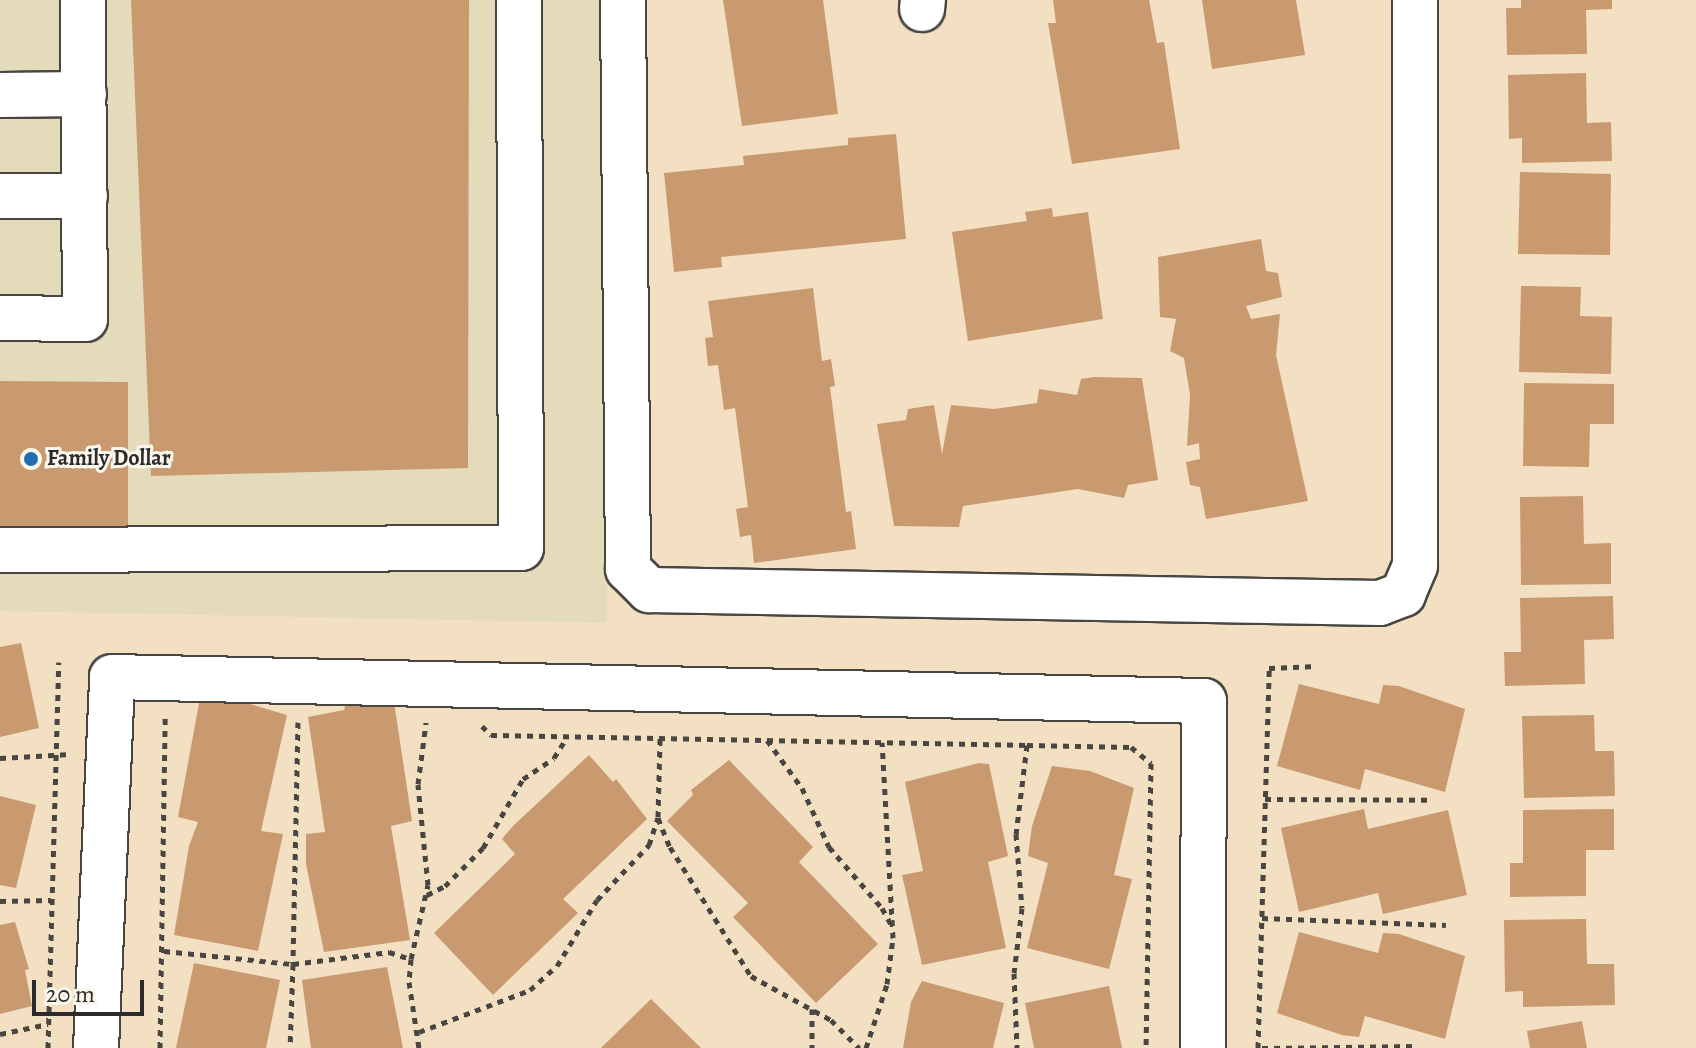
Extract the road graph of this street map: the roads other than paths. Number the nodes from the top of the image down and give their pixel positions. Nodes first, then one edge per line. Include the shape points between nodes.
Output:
1 (83, 0) edge
2 (519, 0) edge
3 (623, 0) edge
4 (1415, 0) edge
5 (84, 94) junction
6 (0, 95) edge
7 (0, 196) edge
8 (85, 196) junction
9 (0, 318) edge
10 (0, 550) edge
11 (96, 1048) edge
12 (1203, 1048) edge

1 - 5 lane
2 - 10 lane via 521,548
3 - 4 lane via 628,569 649,590 1380,603 1403,594 1415,566
5 - 6 lane
5 - 8 lane
7 - 8 lane
8 - 9 lane via 85,319
11 - 12 lane via 112,677 1204,701

